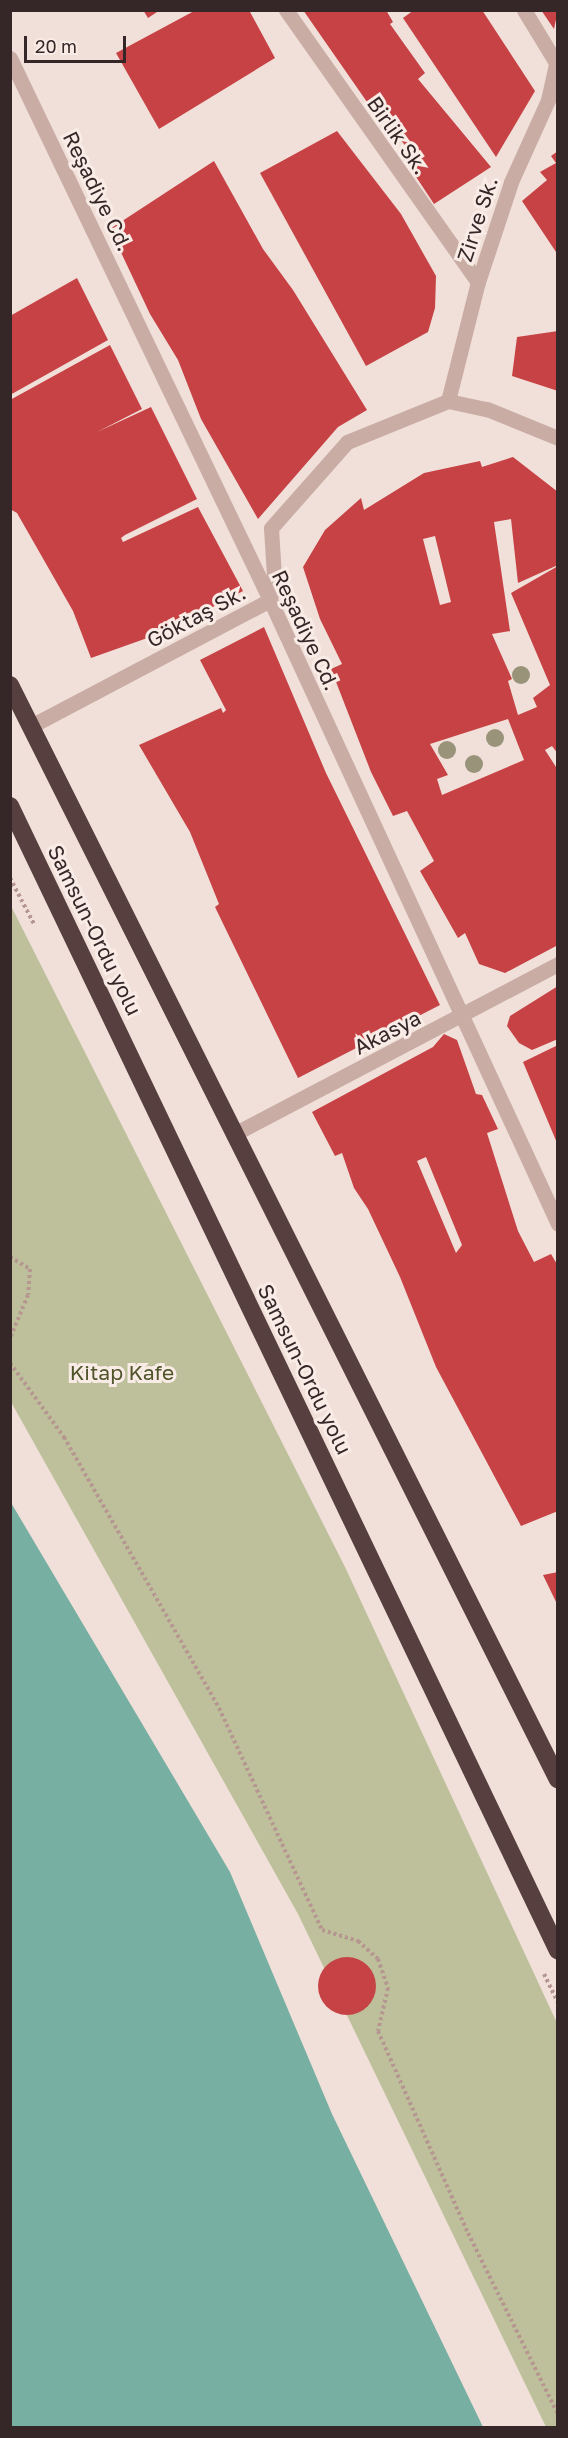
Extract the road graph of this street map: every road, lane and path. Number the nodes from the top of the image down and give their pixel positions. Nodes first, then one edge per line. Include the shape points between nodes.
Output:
1 (286, 10) edge
2 (524, 10) edge
3 (10, 58) edge
4 (556, 61) edge
5 (478, 282) junction
6 (448, 401) junction
7 (558, 438) edge
8 (270, 600) junction
9 (10, 685) edge
10 (31, 726) junction
11 (10, 806) edge
12 (558, 964) edge
13 (463, 1017) junction
14 (234, 1134) junction
15 (558, 1224) edge
16 (10, 1257) edge
17 (10, 1338) edge
18 (10, 1363) edge
19 (558, 1780) edge
20 (558, 1951) edge
21 (558, 2414) edge

1 - 5 street, Birlik Sk.
2 - 4 street
3 - 8 street, Reşadiye Cd.
4 - 5 street, Zirve Sk. via 548,100 511,182
5 - 6 street, Zirve Sk.
6 - 7 street via 487,409
6 - 8 street, Göktaş Sk. via 347,442 271,528 274,576
8 - 10 street, Göktaş Sk.
8 - 13 street, Reşadiye Cd.
9 - 10 highway, Samsun-Ordu yolu
10 - 14 highway, Samsun-Ordu yolu
11 - 20 highway, Samsun-Ordu yolu
12 - 13 street, Akasya
13 - 14 street, Akasya
13 - 15 street, Reşadiye Cd.
14 - 19 highway, Samsun-Ordu yolu
16 - 17 path via 30,1269 28,1295
18 - 21 path via 64,1437 219,1708 322,1930 358,1941 378,1959 388,1988 378,2031 468,2233

